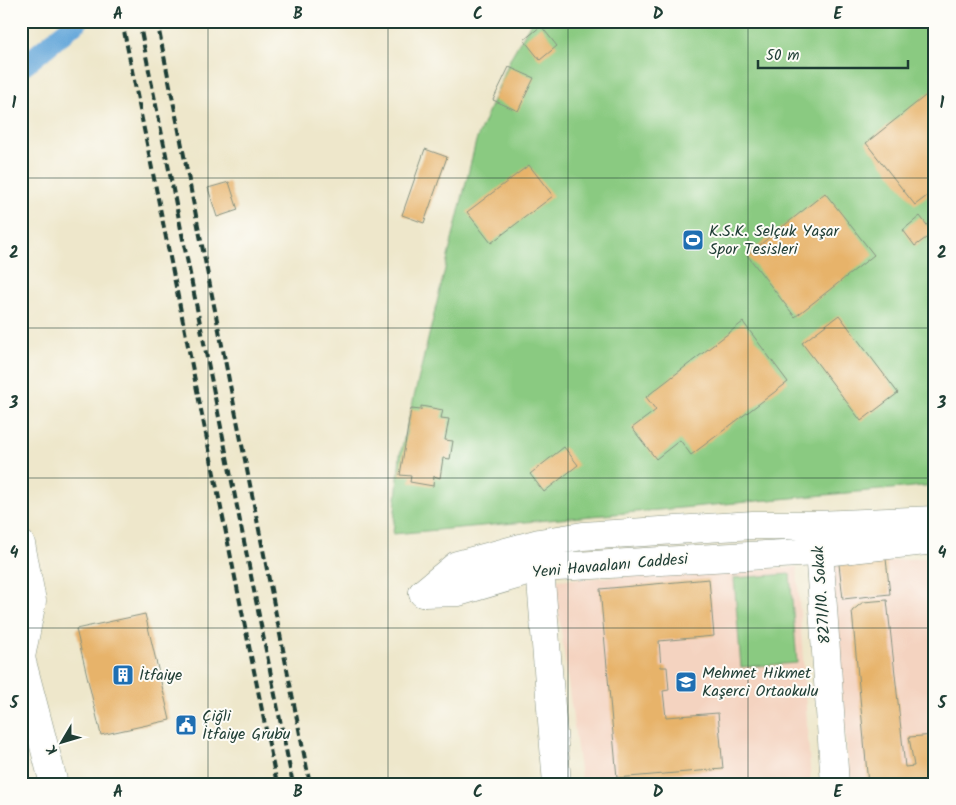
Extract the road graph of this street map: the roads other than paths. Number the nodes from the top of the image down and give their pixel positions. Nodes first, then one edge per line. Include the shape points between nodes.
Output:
1 (935, 520) edge
2 (818, 538) junction
3 (935, 540) edge
4 (21, 544) edge
5 (540, 568) junction
6 (21, 658) edge
7 (54, 784) edge
8 (557, 784) edge
9 (834, 784) edge

1 - 2 main road, Yeni Havaalanı Caddesi
2 - 3 main road, Yeni Havaalanı Caddesi
2 - 5 main road, Yeni Havaalanı Caddesi
2 - 5 main road, Yeni Havaalanı Caddesi via 734,526 583,536 539,543 457,565 423,593 458,592
2 - 9 main road, 8271/10. Sokak
4 - 6 main road via 32,601
5 - 8 main road
6 - 7 main road

